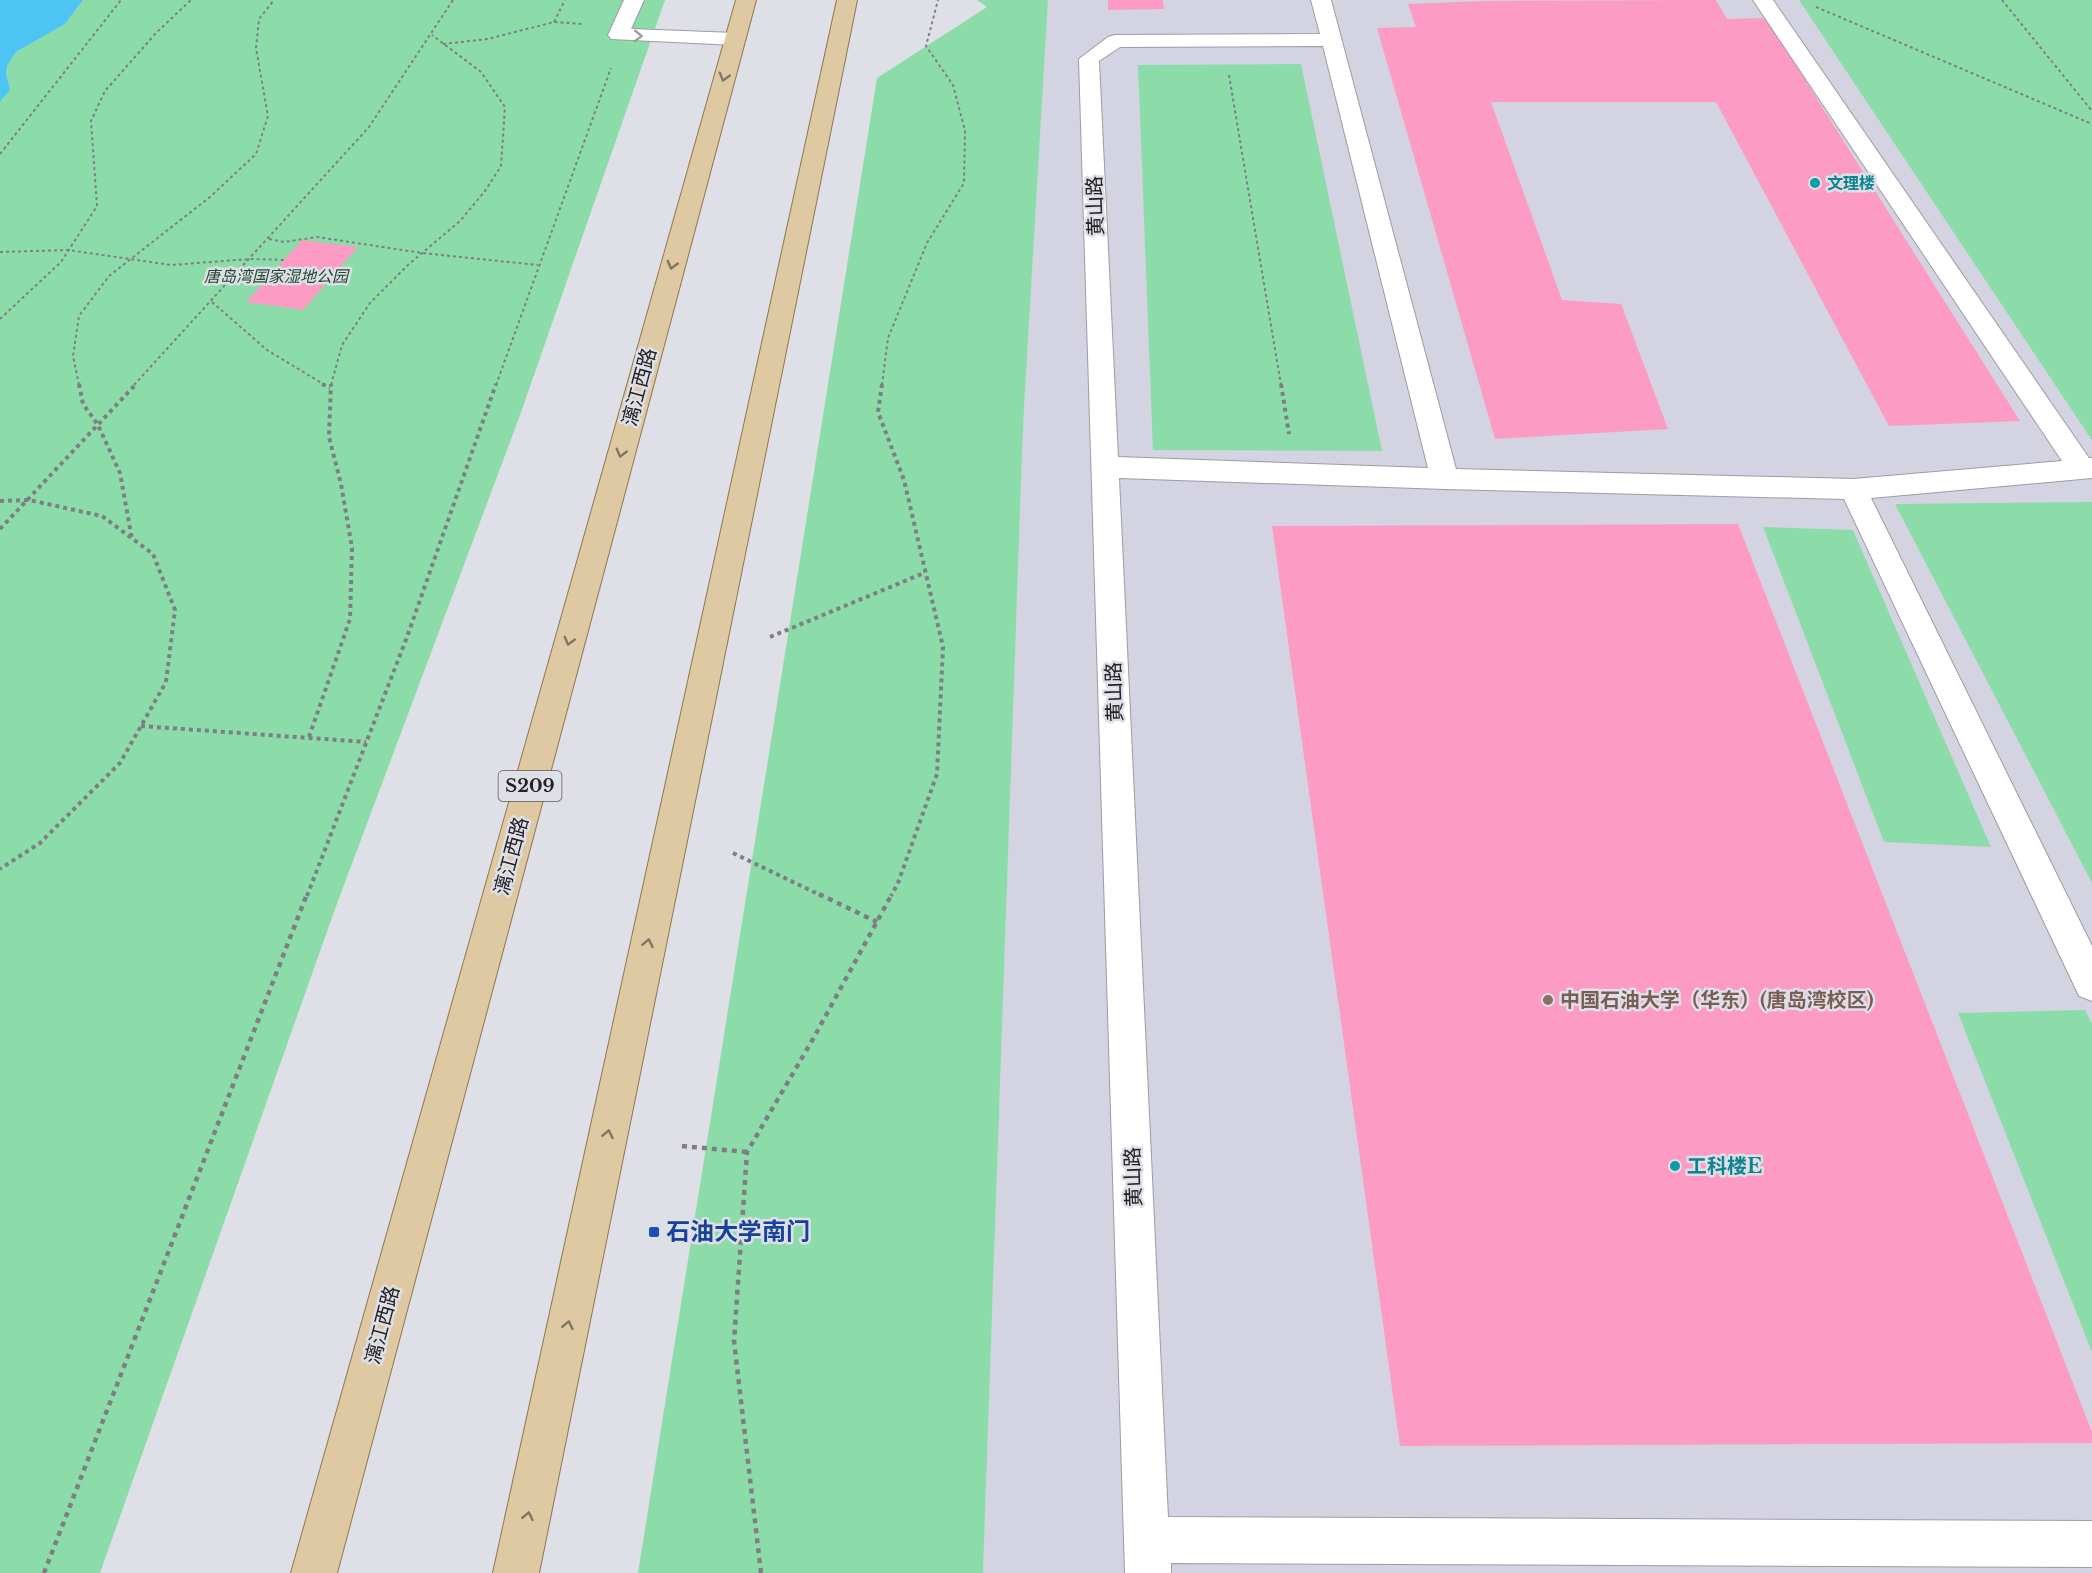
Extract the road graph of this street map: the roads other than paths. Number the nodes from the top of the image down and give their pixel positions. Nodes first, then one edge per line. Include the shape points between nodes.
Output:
1 (634, 0) edge
2 (746, 0) edge
3 (847, 0) edge
4 (1321, 0) edge
5 (1764, 0) edge
6 (735, 39) junction
7 (1332, 40) junction
8 (1105, 467) junction
9 (2086, 468) edge
10 (1445, 479) junction
11 (1853, 489) junction
12 (2092, 984) edge
13 (2092, 1544) edge
14 (1148, 1557) edge
15 (314, 1573) edge
16 (516, 1573) edge

1 -> 6 street via 620,30
2 - 6 main road, 漓江西路 / S209
16 -> 3 main road
4 - 7 street
5 - 9 street
6 -> 15 main road, 漓江西路 / S209
7 - 8 street, 黄山路 via 1115,41 1089,59
7 - 10 street
8 - 10 street
8 - 14 street, 黄山路
9 - 11 street
10 - 11 street
11 - 12 street
13 - 14 street

